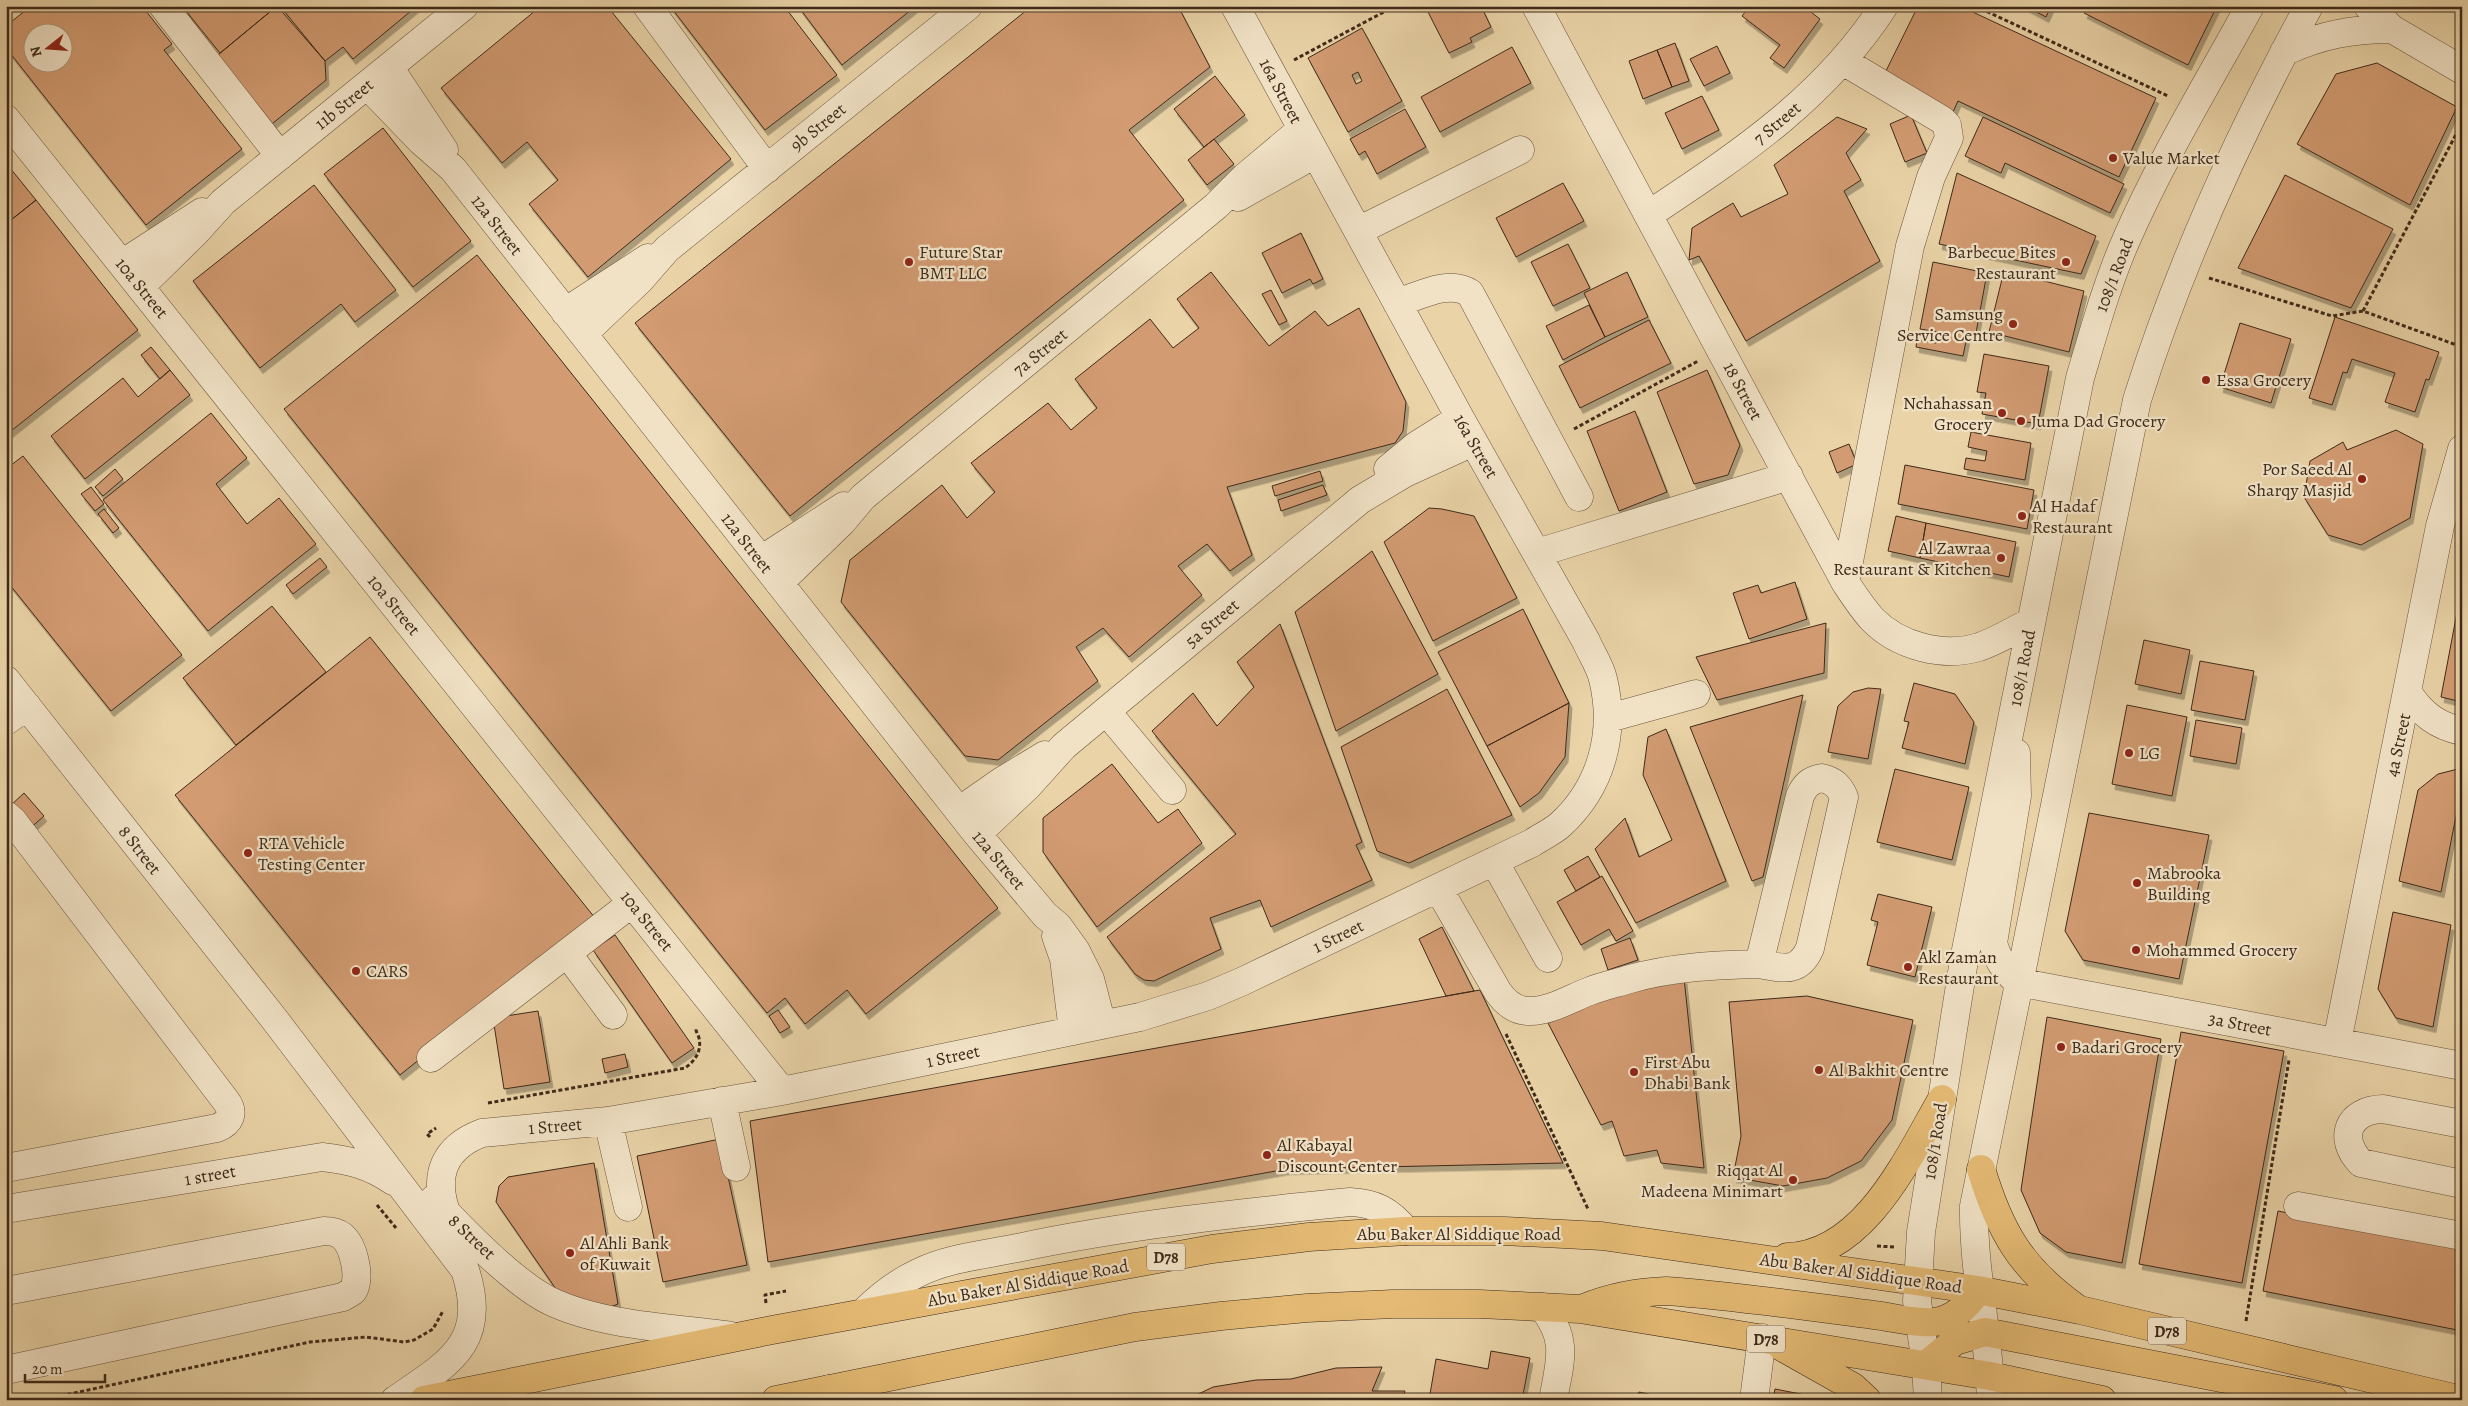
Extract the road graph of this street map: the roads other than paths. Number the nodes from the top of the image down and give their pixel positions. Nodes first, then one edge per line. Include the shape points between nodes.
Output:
1 (163, 6) edge
2 (464, 6) edge
3 (647, 6) edge
4 (968, 6) edge
5 (1235, 6) edge
6 (1536, 6) edge
7 (1884, 6) edge
8 (2250, 6) edge
9 (2308, 6) edge
10 (2368, 6) edge
11 (2392, 29) junction
12 (2284, 52) junction
13 (1843, 61) junction
14 (389, 67) junction
15 (2462, 70) edge
16 (367, 85) junction
17 (6, 119) edge
18 (1302, 129) junction
19 (1520, 150) dead end
20 (1315, 154) junction
21 (280, 156) junction
22 (767, 168) junction
23 (453, 169) junction
24 (223, 202) junction
25 (1216, 206) junction
26 (1648, 215) junction
27 (1358, 231) junction
28 (667, 249) junction
29 (122, 264) junction
30 (140, 287) junction
31 (1397, 303) junction
32 (565, 312) junction
33 (583, 334) junction
34 (1460, 418) junction
35 (1473, 442) junction
36 (2462, 449) edge
37 (1789, 476) junction
38 (863, 497) junction
39 (1579, 497) dead end
40 (1360, 500) junction
41 (1537, 553) junction
42 (761, 560) junction
43 (1845, 582) junction
44 (779, 583) junction
45 (2031, 622) junction
46 (6, 680) edge
47 (2408, 693) junction
48 (1696, 694) dead end
49 (1106, 711) junction
50 (16, 714) edge
51 (1609, 718) junction
52 (2010, 726) junction
53 (2462, 731) edge
54 (1064, 746) junction
55 (1172, 790) dead end
56 (958, 811) junction
57 (6, 815) edge
58 (977, 834) junction
59 (1494, 860) junction
60 (1438, 888) junction
61 (632, 903) junction
62 (1045, 915) junction
63 (567, 953) junction
64 (1548, 958) dead end
65 (1759, 964) junction
66 (2018, 982) junction
67 (613, 1016) dead end
68 (275, 1020) junction
69 (1102, 1025) junction
70 (1073, 1031) junction
71 (2337, 1042) junction
72 (431, 1058) dead end
73 (2462, 1066) edge
74 (782, 1091) junction
75 (1942, 1099) junction
76 (722, 1101) junction
77 (608, 1121) junction
78 (2462, 1124) edge
79 (736, 1167) dead end
80 (6, 1168) edge
81 (1980, 1169) junction
82 (2462, 1184) edge
83 (406, 1191) junction
84 (2298, 1206) dead end
85 (628, 1207) dead end
86 (6, 1209) edge
87 (446, 1212) junction
88 (1406, 1231) junction
89 (2462, 1236) edge
90 (1754, 1257) junction
91 (1916, 1280) junction
92 (1978, 1290) junction
93 (6, 1291) edge
94 (1542, 1307) junction
95 (1580, 1309) junction
96 (2080, 1310) junction
97 (864, 1313) junction
98 (1919, 1322) junction
99 (1985, 1332) junction
100 (738, 1337) junction
101 (1766, 1339) junction
102 (1926, 1365) junction
103 (6, 1370) edge
104 (1991, 1388) edge
105 (829, 1389) junction
106 (2416, 1390) junction
107 (394, 1400) edge
108 (424, 1400) edge
109 (776, 1400) edge
110 (867, 1400) edge
111 (1553, 1400) edge
112 (1754, 1400) edge
113 (1867, 1400) edge
114 (1928, 1400) edge
115 (2102, 1400) edge
116 (2334, 1400) edge
117 (2388, 1400) edge
118 (2462, 1400) edge

1 - 21 street
2 - 14 street, 11b Street
3 - 22 street
4 - 22 street, 9b Street
5 - 18 street, 16a Street
6 - 26 street, 18 Street
7 - 13 street, 7 Street
8 - 45 street, 108/1 Road via 2158,172 2127,239 2101,308 2080,378
9 - 12 street
10 - 11 street
11 - 12 street via 2336,32
11 - 15 street
12 - 66 street via 2182,269 2137,400
13 - 26 street, 7 Street via 1767,133
13 - 43 street via 1942,120 1949,131 1910,246
14 - 16 street, 11b Street
14 - 23 street, 12a Street via 429,126
16 - 21 street, 11b Street
16 - 23 street, 12a Street via 416,137
17 - 29 street, 10a Street
18 - 20 street, 16a Street
18 - 25 street, 7a Street
19 - 27 street
20 - 25 street, 7a Street via 1255,189
20 - 27 street, 16a Street
21 - 24 street, 11b Street
22 - 28 street, 9b Street
23 - 32 street, 12a Street
24 - 29 street, 11b Street via 186,221
24 - 30 street, 11b Street
25 - 38 street, 7a Street
26 - 37 street, 18 Street
27 - 31 street, 16a Street
28 - 32 street, 9b Street via 629,268
28 - 33 street, 9b Street via 640,280
29 - 30 street, 10a Street
30 - 61 street, 10a Street
31 - 34 street, 16a Street
31 - 39 street via 1452,286 1470,293
32 - 33 street, 12a Street
33 - 42 street, 12a Street
34 - 35 street, 16a Street
34 - 40 street, 5a Street via 1401,458
35 - 40 street, 5a Street via 1405,473
35 - 41 street, 16a Street
36 - 47 street, 4a Street via 2440,526
37 - 41 street
37 - 43 street, 18 Street
38 - 42 street, 7a Street via 823,518
38 - 44 street, 7a Street
40 - 49 street, 5a Street
41 - 51 street, 16a Street via 1603,677
42 - 44 street, 12a Street
43 - 45 street, 18 Street via 1872,620 1895,637 1922,648 1950,651 1978,647
44 - 56 street, 12a Street
45 - 52 street, 108/1 Road
46 - 50 street, 8 Street
47 - 53 street via 2437,723
47 - 71 street, 4a Street
48 - 51 street
49 - 54 street, 5a Street
49 - 55 street
50 - 68 street, 8 Street
51 - 59 street, 16a Street via 1604,758 1587,795 1560,825 1532,843
52 - 66 street via 2017,764 2017,796 1993,943 1997,958
52 - 75 street, 108/1 Road via 1964,960
54 - 56 street, 5a Street via 1026,765
54 - 58 street, 5a Street via 1027,787
56 - 58 street, 12a Street
57 - 80 street via 231,1107 229,1121 216,1128
58 - 62 street, 12a Street
59 - 60 street, 1 Street
59 - 64 street
60 - 65 street via 1498,992 1515,1008 1527,1011 1539,1011 1632,978 1716,965
60 - 69 street, 1 Street via 1232,986 1174,1007
61 - 63 street
61 - 74 street, 10a Street
62 - 69 street, 12a Street via 1068,938 1084,965
62 - 70 street, 12a Street via 1064,960
63 - 67 street
63 - 72 street
65 - 65 street via 1788,969 1806,958 1810,948 1843,808 1844,797 1832,781 1812,780 1804,786 1800,796
66 - 71 street, 3a Street
66 - 81 street
68 - 83 street, 8 Street
68 - 87 street, 8 Street
69 - 70 street, 1 Street
70 - 74 street, 1 Street
71 - 73 street, 3a Street
74 - 76 street, 1 Street
75 - 90 main road via 1878,1204 1855,1229 1825,1247 1791,1256
75 - 91 street, 108/1 Road via 1918,1248
76 - 77 street, 1 Street
76 - 79 street
77 - 85 street
77 - 87 street, 1 Street via 482,1133 467,1139 454,1149 440,1179 440,1196
78 - 82 street via 2369,1109 2349,1126 2347,1140 2351,1153 2361,1163
81 - 92 street via 1974,1206
81 - 96 main road via 1993,1209 2013,1245 2032,1270
83 - 86 street, 1 street via 379,1171 352,1160 322,1158
83 - 107 street, 8 Street via 465,1270 472,1292 473,1316 467,1338 454,1358
84 - 89 street
87 - 100 street, 8 Street via 527,1287 550,1301 598,1318
88 - 90 main road, Abu Baker Al Siddique Road / D78 via 1602,1236
88 - 97 main road, Abu Baker Al Siddique Road / D78 via 1309,1237 1212,1249
88 - 97 street via 1396,1217 1366,1202 1144,1226 941,1264 898,1283
90 - 91 main road, Abu Baker Al Siddique Road / D78
91 - 92 main road, Abu Baker Al Siddique Road / D78
91 - 98 street, 108/1 Road
92 - 96 main road, Abu Baker Al Siddique Road / D78
92 - 98 main road via 1953,1316 1935,1322
92 - 99 street
93 - 103 street via 324,1230 337,1233 348,1242 357,1279 353,1291 343,1297
94 - 95 main road, D78
94 - 105 main road, D78 via 1394,1304 1221,1316 1135,1327
94 - 111 street via 1557,1328 1561,1341 1562,1354
95 - 98 main road via 1636,1292 1666,1290
95 - 101 main road, D78
96 - 106 main road, Abu Baker Al Siddique Road / D78
97 - 100 main road, Abu Baker Al Siddique Road / D78
98 - 102 street, 108/1 Road
99 - 102 main road via 1955,1341
99 - 104 street
99 - 116 main road
100 - 108 main road, Abu Baker Al Siddique Road / D78
101 - 102 main road, D78
101 - 112 street
101 - 113 main road via 1852,1387
102 - 104 main road, D78
102 - 114 street, 108/1 Road
104 - 115 main road, D78
105 - 109 main road, D78
105 - 110 street
106 - 117 main road
106 - 118 main road, Abu Baker Al Siddique Road / D78

